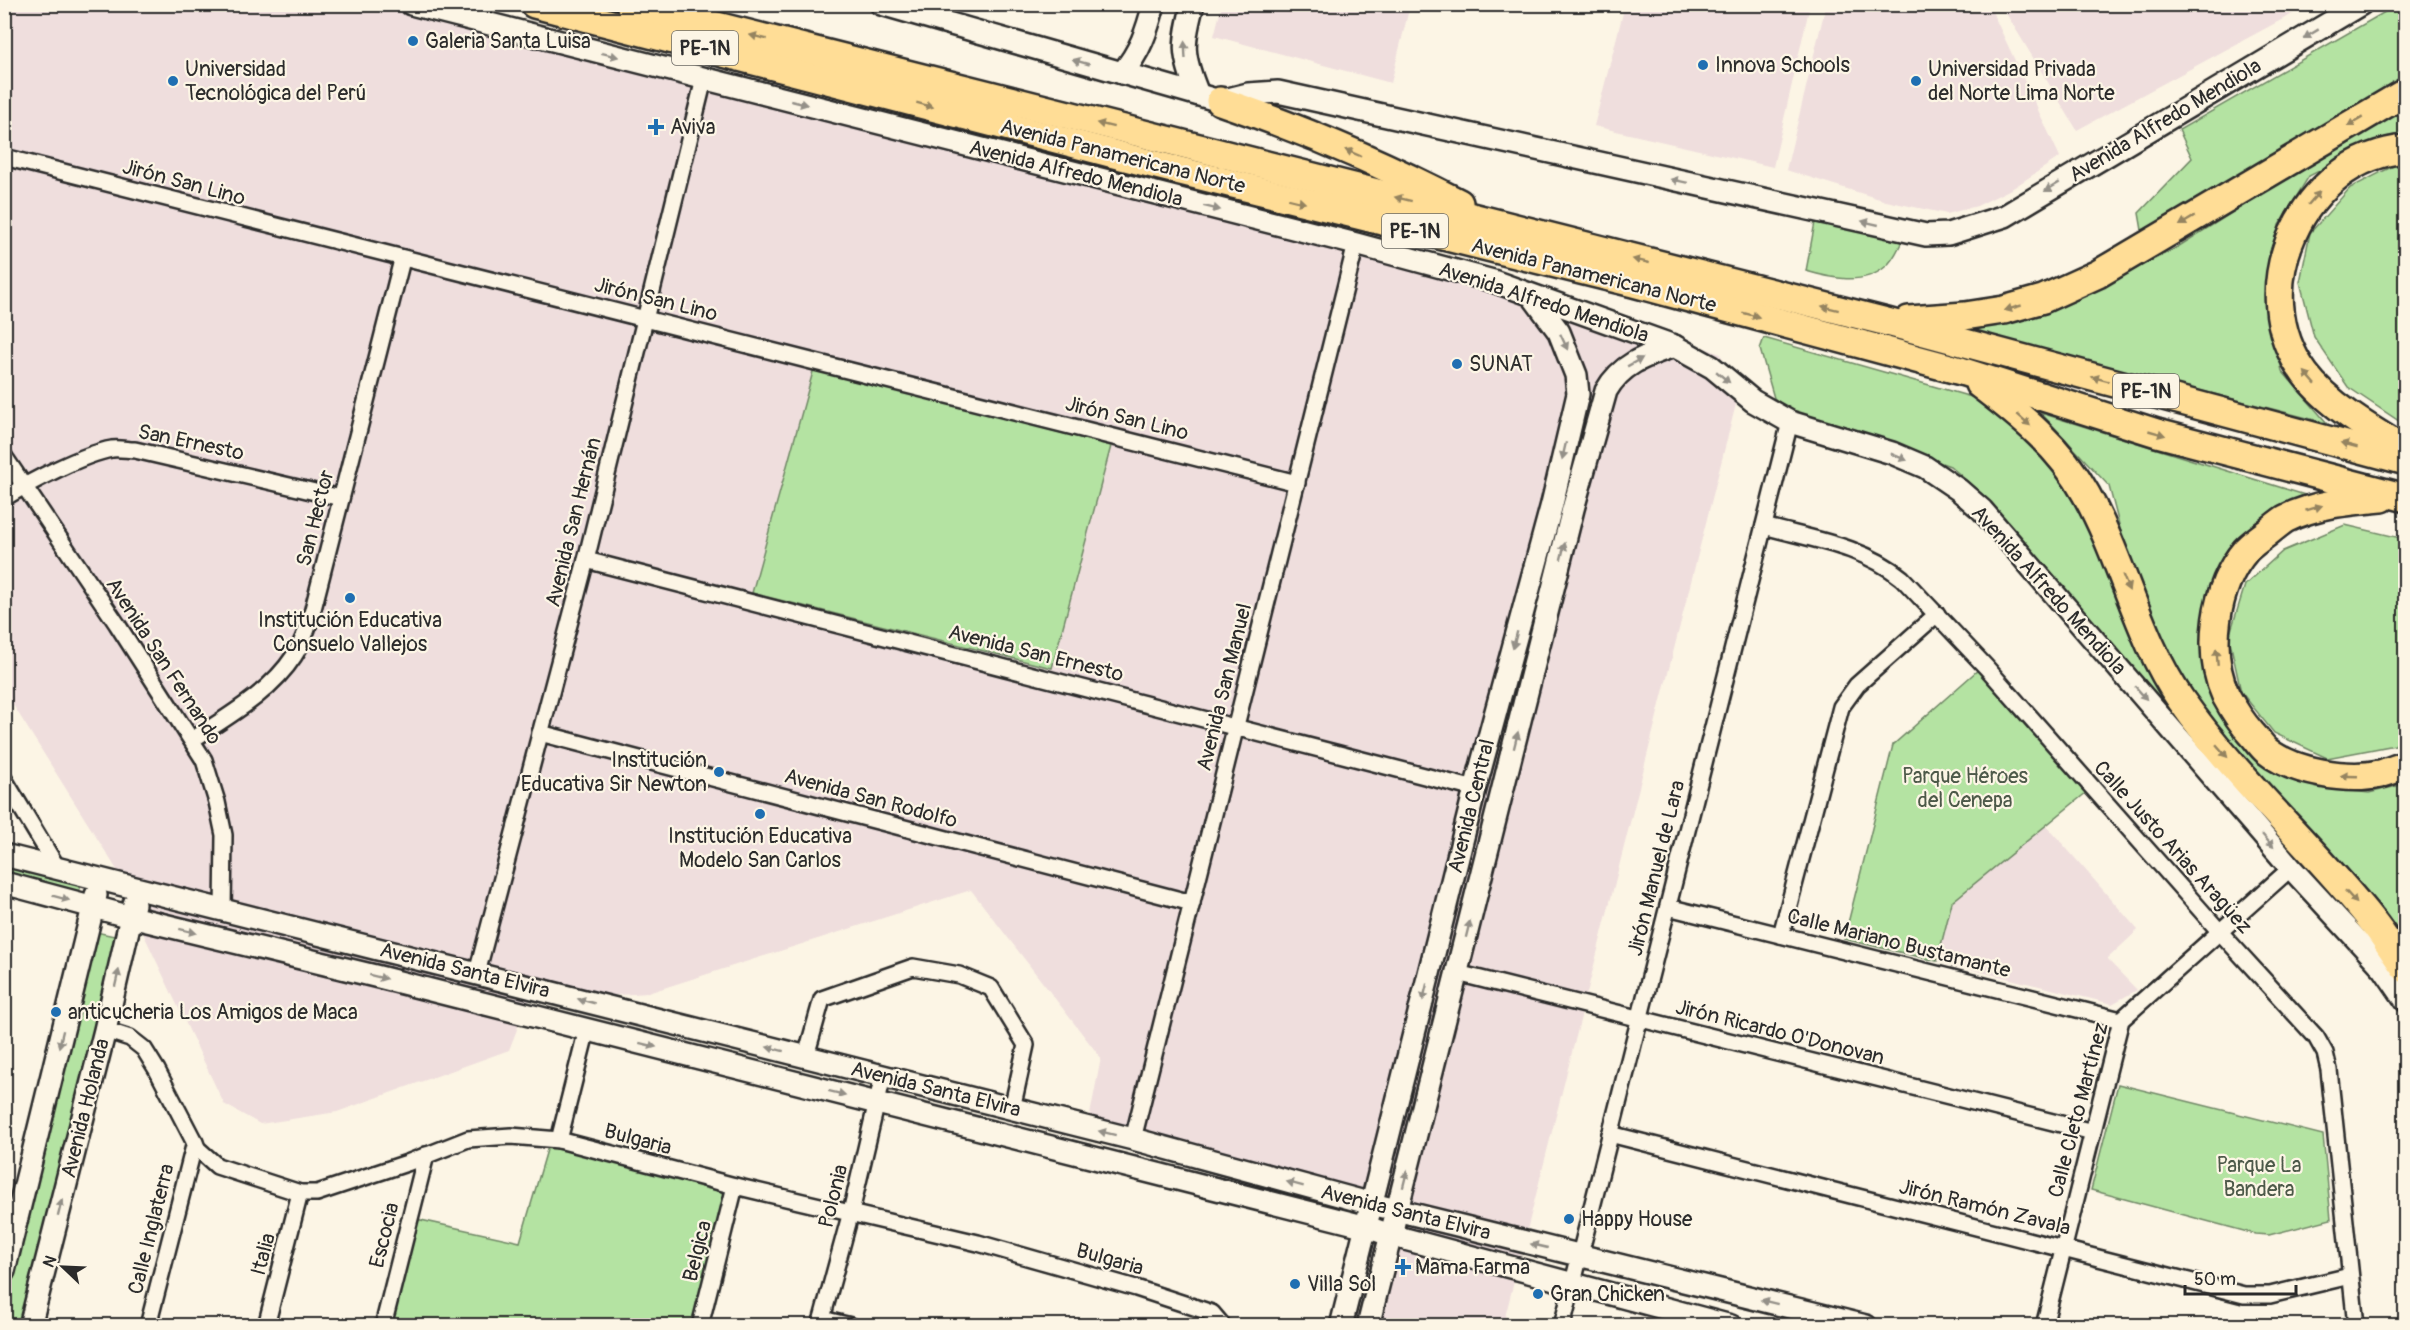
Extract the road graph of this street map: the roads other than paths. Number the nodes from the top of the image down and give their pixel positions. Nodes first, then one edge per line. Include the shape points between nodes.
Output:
1 (411, 4) edge
2 (534, 4) edge
3 (630, 4) edge
4 (881, 4) edge
5 (1154, 4) edge
6 (1193, 4) edge
7 (2361, 4) edge
8 (1122, 73) junction
9 (704, 79) junction
10 (2406, 92) edge
11 (1209, 98) junction
12 (2406, 149) edge
13 (4, 157) edge
14 (1500, 224) junction
15 (1356, 244) junction
16 (402, 260) junction
17 (1533, 297) junction
18 (645, 318) junction
19 (1887, 322) junction
20 (1674, 346) junction
21 (1961, 371) junction
22 (1790, 422) junction
23 (2406, 451) edge
24 (4, 456) edge
25 (2406, 461) edge
26 (1297, 483) junction
27 (24, 486) junction
28 (2401, 497) edge
29 (4, 498) edge
30 (341, 498) junction
31 (1552, 504) junction
32 (1573, 509) junction
33 (1764, 526) junction
34 (586, 560) junction
35 (1937, 614) junction
36 (1236, 726) junction
37 (540, 733) junction
38 (192, 740) junction
39 (2406, 765) edge
40 (4, 779) edge
41 (1475, 789) junction
42 (4, 855) edge
43 (2291, 868) junction
44 (58, 869) junction
45 (100, 880) junction
46 (4, 883) edge
47 (138, 890) junction
48 (1192, 903) junction
49 (94, 907) junction
50 (1668, 907) junction
51 (223, 912) junction
52 (131, 917) junction
53 (2220, 932) junction
54 (1781, 935) junction
55 (2395, 969) edge
56 (477, 973) junction
57 (1457, 973) junction
58 (523, 985) junction
59 (2406, 1001) edge
60 (516, 1011) junction
61 (1639, 1019) junction
62 (2121, 1020) junction
63 (587, 1029) junction
64 (105, 1030) junction
65 (806, 1056) junction
66 (883, 1076) junction
67 (877, 1103) junction
68 (1012, 1109) junction
69 (2093, 1132) junction
70 (1610, 1134) junction
71 (1133, 1139) junction
72 (560, 1140) junction
73 (195, 1142) junction
74 (426, 1155) junction
75 (735, 1186) junction
76 (300, 1193) junction
77 (1372, 1204) junction
78 (1396, 1210) junction
79 (851, 1212) junction
80 (1367, 1227) junction
81 (1390, 1235) junction
82 (2063, 1249) junction
83 (1580, 1255) junction
84 (5, 1269) edge
85 (2350, 1276) junction
86 (1573, 1284) junction
87 (1684, 1320) edge
88 (821, 1322) edge
89 (30, 1326) edge
90 (148, 1326) edge
91 (266, 1326) edge
92 (383, 1326) edge
93 (700, 1326) edge
94 (850, 1326) edge
95 (1223, 1326) edge
96 (1341, 1326) edge
97 (1368, 1326) edge
98 (1562, 1326) edge
99 (1731, 1326) edge
100 (1866, 1326) edge
101 (2044, 1326) edge
102 (2356, 1326) edge

1 -> 9 street, Avenida Alfredo Mendiola
2 -> 21 highway, Avenida Panamericana Norte / PE-1N
14 -> 3 highway, Avenida Panamericana Norte / PE-1N
8 -> 4 street, Avenida Alfredo Mendiola
5 - 8 street via 1143,42
11 -> 6 street via 1187,67 1184,52
7 -> 11 street, Avenida Alfredo Mendiola via 2005,216 1948,234 1926,236 1278,92
8 - 11 street, Avenida Alfredo Mendiola
9 -> 15 street, Avenida Alfredo Mendiola
9 - 18 street, Avenida San Hernán
10 -> 19 highway via 2098,274 2043,299 1965,316
14 -> 11 highway via 1414,179 1286,124
23 -> 12 highway via 2370,429 2305,374 2290,346 2281,315 2279,286 2284,254 2295,225 2311,200 2335,176 2364,160
13 - 16 street, Jirón San Lino
19 -> 14 highway, Avenida Panamericana Norte / PE-1N
15 - 17 street, Avenida Alfredo Mendiola via 1492,281
15 - 26 street, Avenida San Manuel
16 - 18 street, Jirón San Lino
16 - 30 street, San Hector
17 - 20 street, Avenida Alfredo Mendiola
17 -> 31 street, Avenida Central via 1564,342 1576,375 1578,394
18 - 26 street, Jirón San Lino
18 - 34 street, Avenida San Hernán
25 -> 19 highway, Avenida Panamericana Norte / PE-1N
20 -> 22 street, Avenida Alfredo Mendiola via 1712,367 1753,401
32 -> 20 street, Avenida Central via 1606,392 1614,378 1637,360
21 -> 28 highway, Avenida Panamericana Norte / PE-1N via 2157,433
21 -> 55 highway via 2040,433 2058,454 2085,492 2106,532 2161,668 2181,701 2372,921
22 - 33 street, Jirón Manuel de Lara
22 -> 43 street, Avenida Alfredo Mendiola via 1925,467 1982,510
24 - 27 street, Avenida San Fernando
26 - 36 street, Avenida San Manuel
27 - 29 street, San Ernesto
27 - 30 street, San Ernesto via 113,449 135,450
27 - 38 street, Avenida San Fernando
39 -> 28 highway via 2380,774 2349,777 2316,772 2267,751 2226,696 2215,637 2219,603 2231,572 2247,549 2277,525 2330,504
30 - 38 street, San Hector via 311,617 295,656 267,687
31 - 32 street
31 -> 41 street, Avenida Central
57 -> 32 street, Avenida Central
33 - 35 street, Calle Justo Arias Aragüez via 1876,560 1902,578
33 - 50 street, Jirón Manuel de Lara
34 - 36 street, Avenida San Ernesto
34 - 37 street, Avenida San Hernán
35 - 53 street, Calle Justo Arias Aragüez
35 - 54 street via 1857,685 1841,707
36 - 41 street, Avenida San Ernesto
36 - 48 street, Avenida San Manuel
37 - 48 street, Avenida San Rodolfo
37 - 56 street, Avenida San Hernán
38 - 51 street, Avenida San Fernando via 204,760 224,835
40 - 44 street
41 -> 77 street, Avenida Central
42 - 44 street, Avenida Santa Elvira
43 - 53 street, Calle Cleto Martínez
43 - 55 street, Avenida Alfredo Mendiola
44 - 45 street, Avenida Santa Elvira
45 - 47 street, Avenida Santa Elvira
45 - 49 street, Avenida Holanda
46 -> 49 street, Avenida Santa Elvira
47 - 51 street, Avenida Santa Elvira
47 - 52 street, Avenida Holanda
48 - 71 street, Avenida San Manuel
49 - 52 street, Avenida Santa Elvira
49 -> 84 street, Avenida Holanda
50 - 54 street, Calle Mariano Bustamante
50 - 61 street, Jirón Manuel de Lara
51 - 56 street, Avenida Santa Elvira
52 -> 60 street, Avenida Santa Elvira
64 -> 52 street, Avenida Holanda
53 - 62 street, Calle Cleto Martínez
53 - 85 street, Calle Justo Arias Aragüez via 2308,1027 2325,1053
54 - 62 street, Calle Mariano Bustamante
55 - 59 street, Avenida Alfredo Mendiola
56 - 58 street, Avenida Santa Elvira
57 - 61 street, Jirón Ricardo O'Donovan
78 -> 57 street, Avenida Central
58 - 60 street
65 -> 58 street, Avenida Santa Elvira
60 - 63 street, Avenida Santa Elvira
61 - 69 street, Jirón Ricardo O'Donovan
61 - 70 street, Jirón Manuel de Lara
62 - 69 street, Calle Cleto Martínez
63 -> 67 street, Avenida Santa Elvira
63 - 72 street
64 - 73 street, Bulgaria via 130,1038 144,1049
89 -> 64 street, Avenida Holanda
65 - 66 street, Avenida Santa Elvira
65 - 68 street via 822,999 913,967 959,975 991,988 1026,1045
66 - 67 street, Polonia
66 - 68 street, Avenida Santa Elvira
67 - 79 street, Polonia
67 - 80 street, Avenida Santa Elvira
71 -> 68 street, Avenida Santa Elvira
69 - 82 street, Calle Cleto Martínez
70 - 82 street, Jirón Ramón Zavala
70 - 83 street, Jirón Manuel de Lara
77 -> 71 street, Avenida Santa Elvira
72 - 74 street, Bulgaria via 468,1138
72 - 75 street, Bulgaria
73 - 76 street, Bulgaria via 217,1166
73 - 90 street, Calle Inglaterra
74 - 76 street, Bulgaria via 316,1193
74 - 92 street, Escocia
75 - 79 street, Bulgaria
75 - 93 street, Belgica
76 - 91 street, Italia
77 - 78 street, Avenida Santa Elvira
77 - 80 street, Avenida Central
78 - 81 street, Avenida Central
83 -> 78 street, Avenida Santa Elvira
79 - 88 street, Polonia
79 - 95 street, Bulgaria via 1136,1288 1212,1313
80 - 81 street, Avenida Santa Elvira
80 - 96 street, Avenida Central
81 - 86 street, Avenida Santa Elvira
81 - 97 street, Avenida Central
82 - 85 street, Jirón Ramón Zavala via 2256,1296
82 - 101 street, Calle Cleto Martínez
83 - 86 street, Jirón Manuel de Lara
100 -> 83 street, Avenida Santa Elvira
85 - 102 street, Calle Justo Arias Aragüez
86 - 87 street, Avenida Santa Elvira
86 - 98 street, Jirón Manuel de Lara
87 - 99 street, Avenida Santa Elvira
88 - 94 street

